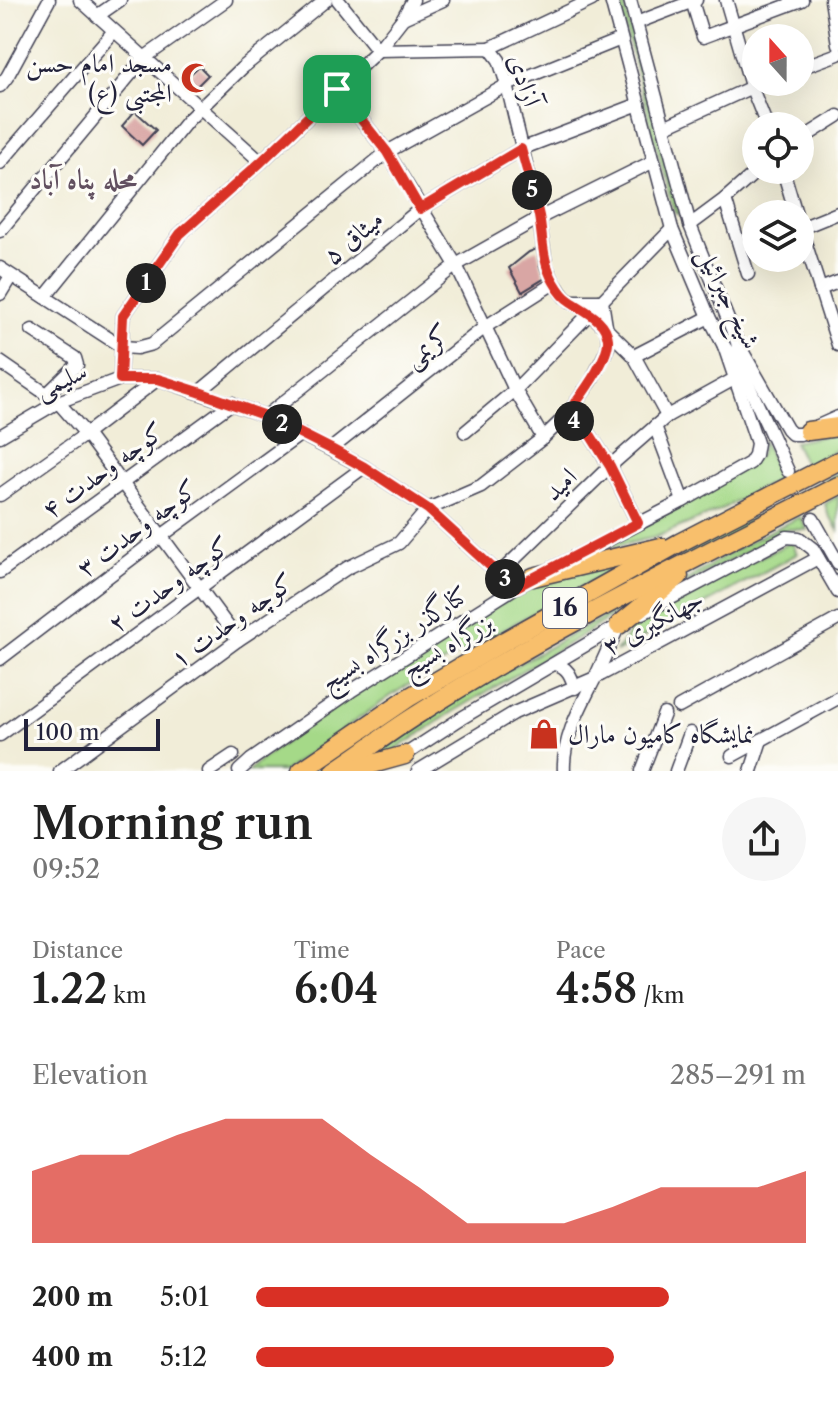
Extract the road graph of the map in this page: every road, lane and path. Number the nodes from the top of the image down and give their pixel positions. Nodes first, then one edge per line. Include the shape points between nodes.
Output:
1 (32, 0) edge
2 (80, 0) edge
3 (120, 0) edge
4 (226, 0) edge
5 (326, 0) edge
6 (413, 0) edge
7 (443, 0) edge
8 (592, 0) edge
9 (611, 0) edge
10 (630, 0) edge
11 (726, 0) edge
12 (802, 0) edge
13 (831, 0) edge
14 (694, 1) edge
15 (345, 2) edge
16 (47, 4) edge
17 (97, 16) junction
18 (403, 18) junction
19 (636, 23) junction
20 (734, 25) junction
21 (114, 31) junction
22 (621, 39) junction
23 (838, 44) edge
24 (742, 46) edge
25 (490, 48) junction
26 (378, 50) junction
27 (838, 54) edge
28 (144, 58) junction
29 (814, 63) edge
30 (2, 79) edge
31 (507, 85) junction
32 (337, 89) junction
33 (742, 91) edge
34 (639, 104) junction
35 (200, 107) junction
36 (838, 116) edge
37 (664, 127) junction
38 (814, 131) edge
39 (521, 149) junction
40 (387, 152) junction
41 (654, 161) junction
42 (261, 162) junction
43 (0, 163) edge
44 (742, 184) edge
45 (725, 199) junction
46 (420, 209) junction
47 (838, 213) edge
48 (539, 218) junction
49 (814, 222) edge
50 (690, 225) junction
51 (672, 229) junction
52 (0, 231) edge
53 (456, 265) junction
54 (814, 270) edge
55 (6, 272) edge
56 (748, 274) dead end
57 (838, 282) edge
58 (554, 283) junction
59 (820, 289) junction
60 (0, 294) edge
61 (45, 297) junction
62 (570, 301) junction
63 (602, 301) junction
64 (589, 312) junction
65 (709, 317) junction
66 (485, 327) junction
67 (605, 329) junction
68 (32, 330) dead end
69 (730, 344) junction
70 (838, 345) edge
71 (122, 347) junction
72 (634, 356) junction
73 (0, 362) edge
74 (740, 376) junction
75 (120, 379) junction
76 (158, 379) junction
77 (515, 390) junction
78 (199, 392) junction
79 (47, 394) junction
80 (58, 402) junction
81 (232, 403) junction
82 (567, 415) junction
83 (266, 416) junction
84 (667, 416) junction
85 (838, 417) edge
86 (655, 426) junction
87 (838, 427) edge
88 (808, 431) junction
89 (465, 432) dead end
90 (86, 434) junction
91 (301, 434) junction
92 (0, 436) edge
93 (543, 438) junction
94 (331, 449) junction
95 (838, 461) edge
96 (610, 466) junction
97 (364, 467) junction
98 (788, 471) dead end
99 (122, 483) junction
100 (838, 486) edge
101 (0, 495) edge
102 (683, 501) junction
103 (428, 509) junction
104 (813, 519) dead end
105 (638, 523) junction
106 (160, 537) junction
107 (679, 543) junction
108 (710, 551) junction
109 (818, 558) junction
110 (838, 563) edge
111 (0, 572) edge
112 (499, 574) junction
113 (533, 577) junction
114 (516, 587) junction
115 (200, 589) junction
116 (838, 592) edge
117 (838, 619) edge
118 (619, 625) junction
119 (238, 640) junction
120 (0, 659) edge
121 (555, 664) junction
122 (595, 678) junction
123 (575, 688) junction
124 (512, 689) junction
125 (838, 698) edge
126 (679, 707) dead end
127 (514, 713) junction
128 (664, 714) dead end
129 (460, 719) junction
130 (481, 732) junction
131 (690, 733) dead end
132 (0, 735) edge
133 (761, 740) junction
134 (233, 755) dead end
135 (405, 755) junction
136 (732, 756) dead end
137 (60, 771) edge
138 (209, 771) edge
139 (239, 771) edge
140 (301, 771) edge
141 (335, 771) edge
142 (347, 771) edge
143 (380, 771) edge
144 (418, 771) edge
145 (564, 771) edge
146 (642, 771) edge
147 (676, 771) edge
148 (751, 771) edge

1 - 16 street
2 - 17 street
3 - 17 street
4 - 28 street
5 - 35 street
6 - 18 street
7 - 18 street
8 - 25 street
9 - 22 street, شیخ جبرائیل
10 - 19 street, شیخ جبرائیل
11 - 20 street
12 - 20 street
13 - 23 street
14 - 19 street
14 - 20 street via 703,37
15 - 26 street
16 - 30 street
17 - 21 street
18 - 26 street
19 - 37 street, شیخ جبرائیل
20 - 24 street
21 - 28 street
21 - 43 street
22 - 31 street
22 - 34 street, شیخ جبرائیل
25 - 26 street, آزادی
25 - 31 street, آزادی
26 - 32 street
27 - 29 street
28 - 35 street
28 - 52 street
31 - 39 street, آزادی
31 - 40 street
32 - 40 street
32 - 42 street
33 - 37 street
34 - 39 street, میثاق ۵
34 - 41 street, شیخ جبرائیل
35 - 42 street
35 - 61 street
36 - 38 street
37 - 50 street, شیخ جبرائیل
39 - 46 street, میثاق ۵
39 - 48 street, آزادی
40 - 46 street
40 - 71 street via 152,344
41 - 48 street
41 - 51 street, شیخ جبرائیل
42 - 71 street via 180,234 123,316
44 - 45 street
45 - 50 street
45 - 56 street
46 - 53 street
46 - 78 street, میثاق ۵
47 - 49 street
48 - 53 street
48 - 58 street, آزادی
50 - 69 street, شیخ جبرائیل
51 - 63 street
51 - 65 street, شیخ جبرائیل
53 - 66 street
53 - 83 street
54 - 59 street
55 - 60 street
55 - 61 street
57 - 59 street
58 - 62 street, آزادی
58 - 66 street, کریمی
59 - 70 street
61 - 71 street
62 - 63 street
62 - 64 street, آزادی
63 - 64 street
63 - 67 street
64 - 67 street, آزادی
64 - 77 street
65 - 69 street, شیخ جبرائیل
65 - 72 street
66 - 77 street
66 - 94 street, کریمی
67 - 72 street, آزادی
67 - 82 street via 608,347
68 - 79 street via 75,358 77,365
69 - 74 street, شیخ جبرائیل
69 - 88 street via 787,429 792,434
71 - 75 street
72 - 84 street, آزادی
73 - 79 street
74 - 84 street, امید
74 - 98 street
74 - 102 street, کنارگذر بزرگراه بسیج via 757,443 755,455 750,463
75 - 76 street, سلیمی
75 - 80 street, سلیمی
76 - 78 street, سلیمی
76 - 90 street
77 - 89 street
77 - 93 street
78 - 81 street, سلیمی
79 - 80 street
80 - 90 street
80 - 92 street, سلیمی
81 - 83 street, سلیمی
81 - 99 street, کوچه وحدت ۴
82 - 93 street
82 - 96 street via 591,436
83 - 91 street, سلیمی
84 - 86 street, امید
85 - 88 street
86 - 96 street, امید
86 - 102 street
87 - 88 highway
90 - 99 street
90 - 101 street
91 - 94 street, سلیمی
91 - 106 street, کوچه وحدت ۳
93 - 103 street via 481,486
94 - 97 street, سلیمی
95 - 107 highway, بزرگراه بسیج / 16
96 - 105 street
96 - 112 street, امید
97 - 103 street, سلیمی
97 - 115 street, کوچه وحدت ۲
99 - 106 street
99 - 111 street, کوچه وحدت ۴
100 - 108 highway, بزرگراه بسیج / 16
102 - 105 street, کنارگذر بزرگراه بسیج
103 - 112 street, سلیمی
103 - 119 street, کوچه وحدت ۱ via 399,543 347,568
104 - 110 street
105 - 113 street, کنارگذر بزرگراه بسیج
106 - 115 street
106 - 120 street, کوچه وحدت ۳
107 - 113 highway
107 - 140 highway, بزرگراه بسیج / 16 via 408,698
108 - 118 highway
108 - 141 highway, بزرگراه بسیج / 16 via 502,664
109 - 116 street
109 - 118 street via 799,538 787,537
109 - 122 street, جهانگیری ۳
112 - 114 street, سلیمی
113 - 114 street, کنارگذر بزرگراه بسیج
114 - 139 street, کنارگذر بزرگراه بسیج via 351,691
115 - 119 street
115 - 132 street, کوچه وحدت ۲
117 - 126 street
118 - 121 street
118 - 122 street
119 - 137 street, کوچه وحدت ۱
121 - 123 street via 568,670
121 - 124 street
122 - 123 street
122 - 145 street, جهانگیری ۳ via 577,714
123 - 127 street
124 - 127 street
124 - 129 street
125 - 133 street
127 - 130 street
128 - 146 street
129 - 130 street
129 - 135 street
130 - 144 street
131 - 147 street
133 - 136 street
133 - 148 street
134 - 138 street
135 - 142 highway
135 - 143 street

